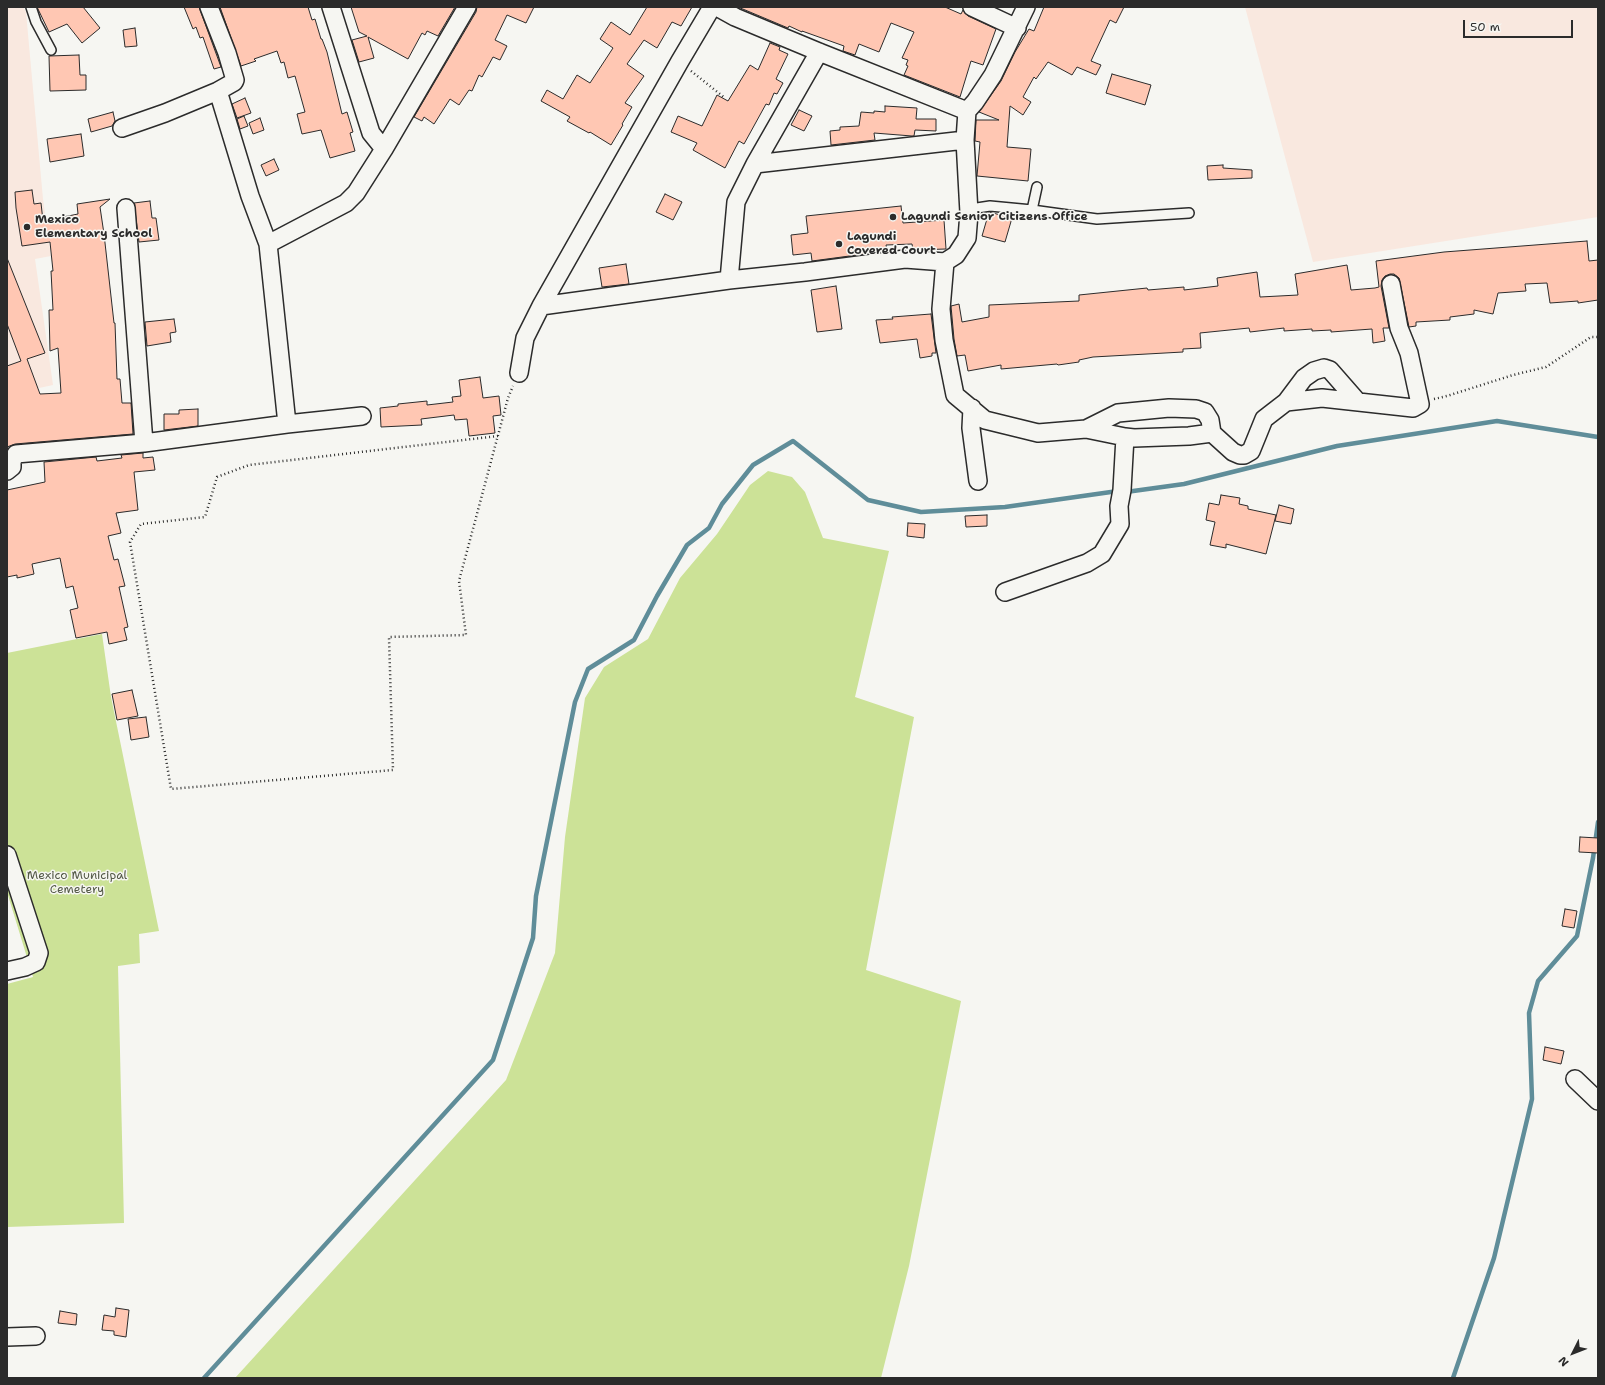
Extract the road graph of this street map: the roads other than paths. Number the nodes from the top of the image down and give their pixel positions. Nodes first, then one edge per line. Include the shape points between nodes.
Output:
1 (31, 7) edge
2 (209, 7) edge
3 (331, 7) edge
4 (467, 7) edge
5 (712, 7) edge
6 (716, 7) edge
7 (972, 7) edge
8 (1026, 7) edge
9 (1017, 28) junction
10 (51, 50) dead end
11 (819, 52) junction
12 (218, 91) junction
13 (967, 111) junction
14 (122, 128) dead end
15 (965, 140) junction
16 (384, 149) junction
17 (755, 164) junction
18 (1037, 187) dead end
19 (126, 208) dead end
20 (1032, 210) junction
21 (969, 213) junction
22 (1189, 213) dead end
23 (268, 244) junction
24 (945, 262) junction
25 (729, 280) junction
26 (1391, 284) dead end
27 (541, 306) junction
28 (518, 373) road end
29 (1286, 402) junction
30 (1358, 402) junction
31 (972, 408) junction
32 (362, 416) dead end
33 (287, 424) junction
34 (1086, 429) junction
35 (1212, 433) junction
36 (1125, 437) junction
37 (144, 443) junction
38 (7, 471) edge
39 (978, 481) dead end
40 (1005, 592) dead end
41 (7, 855) edge
42 (7, 971) edge
43 (1575, 1079) dead end
44 (1598, 1101) edge
45 (36, 1336) dead end
46 (7, 1337) edge

1 - 10 lane
2 - 12 street via 235,80
3 - 16 street via 371,133
4 - 16 street
5 - 27 street
6 - 11 street
7 - 9 street
8 - 9 street
9 - 13 street via 993,75
11 - 13 street
11 - 17 street
12 - 14 street
12 - 23 street via 250,196
13 - 15 street
15 - 17 street
15 - 21 street
16 - 23 street via 356,193 346,203
17 - 25 street via 736,202
18 - 20 lane
19 - 37 street
20 - 21 lane via 990,206
20 - 22 lane via 1097,219
21 - 24 street via 967,238 956,255
23 - 33 street
24 - 25 street via 905,259
24 - 31 street via 941,309 944,340 955,395
25 - 27 street
26 - 30 street via 1399,328 1409,353 1420,404 1412,408
27 - 28 street via 525,338
29 - 30 street via 1322,398
29 - 30 street via 1304,378 1324,368 1330,370
29 - 35 street via 1264,419 1251,450 1244,454 1233,452
31 - 34 street via 985,420 1038,434
31 - 39 street via 971,428
32 - 33 street
33 - 37 street
34 - 35 street via 1118,413 1169,408 1205,412 1210,420
34 - 36 street
35 - 36 street
36 - 40 street via 1119,506 1120,524 1102,554 1087,563
37 - 38 street via 16,454 12,467
41 - 42 street via 40,953 36,962 26,968
43 - 44 street
45 - 46 street

